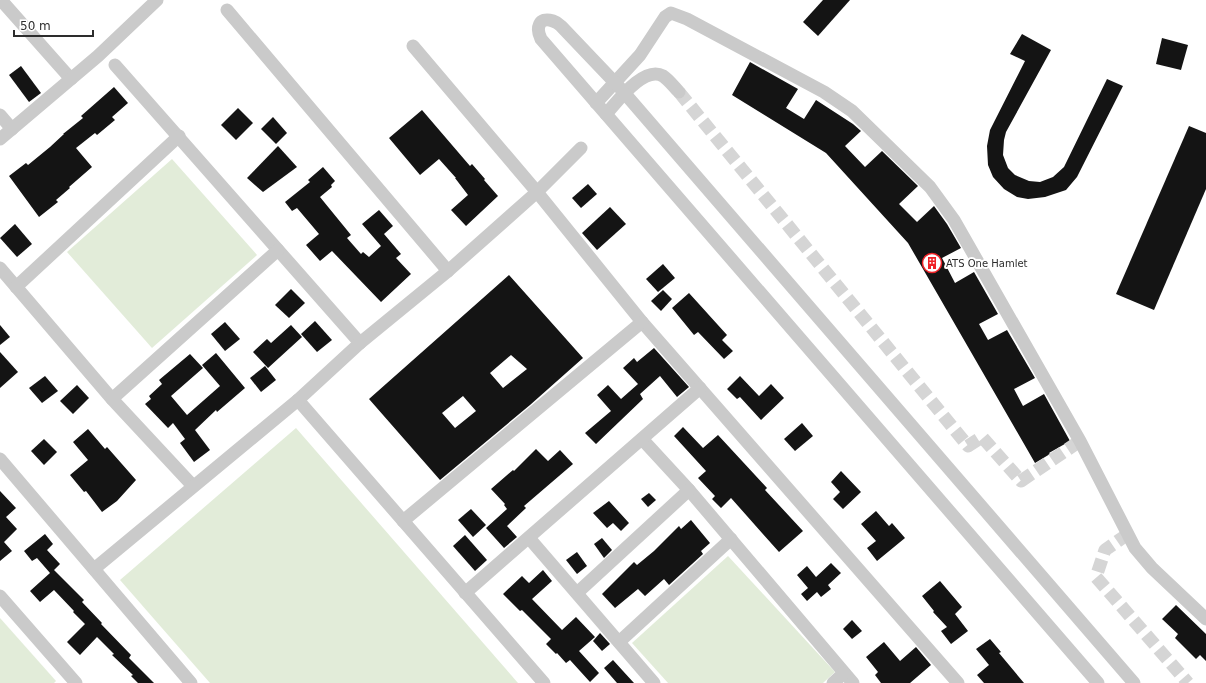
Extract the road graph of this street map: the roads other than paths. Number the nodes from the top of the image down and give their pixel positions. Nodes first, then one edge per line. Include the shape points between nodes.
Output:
1 (1, 0) edge
2 (157, 0) edge
3 (227, 10) dead end
4 (413, 46) dead end
5 (115, 65) dead end
6 (71, 78) junction
7 (614, 82) junction
8 (679, 92) tunnel mouth
9 (625, 94) junction
10 (596, 103) junction
11 (606, 114) junction
12 (0, 115) edge
13 (12, 129) junction
14 (178, 136) junction
15 (0, 139) edge
16 (581, 148) dead end
17 (537, 192) junction
18 (278, 250) junction
19 (0, 268) edge
20 (448, 271) junction
21 (16, 287) junction
22 (642, 322) junction
23 (360, 343) junction
24 (700, 388) junction
25 (112, 399) junction
26 (298, 400) junction
27 (642, 439) junction
28 (0, 459) edge
29 (193, 486) junction
30 (689, 490) junction
31 (403, 521) junction
32 (529, 538) junction
33 (732, 539) junction
34 (94, 569) junction
35 (466, 593) junction
36 (577, 594) junction
37 (0, 596) edge
38 (1206, 619) edge
39 (619, 642) junction
40 (844, 673) junction
41 (72, 682) edge
42 (191, 683) edge
43 (544, 683) edge
44 (654, 683) edge
45 (833, 683) edge
46 (853, 683) edge
47 (958, 683) edge
48 (1098, 683) edge
49 (1134, 683) edge

1 - 6 street
2 - 6 street
3 - 20 street
4 - 17 street
5 - 14 street
6 - 13 street
7 - 9 street
7 - 10 street
7 - 10 street via 562,26 553,21 541,22 538,27 540,39
7 - 38 street via 640,55 664,17 671,14 687,19 810,84 852,111 930,187 954,220 1080,441 1135,548 1152,568
8 - 9 street via 663,76 652,74 647,75
9 - 11 street
9 - 49 street
10 - 11 street
11 - 48 street
12 - 13 street
13 - 15 street
14 - 18 street
14 - 21 street
16 - 17 street
17 - 20 street
17 - 22 street
18 - 23 street
18 - 25 street
19 - 21 street
20 - 23 street
21 - 25 street
22 - 24 street
22 - 31 street
23 - 26 street
24 - 27 street
24 - 47 street
25 - 29 street
26 - 29 street
26 - 31 street
27 - 30 street
27 - 32 street
28 - 34 street
29 - 34 street
30 - 33 street
30 - 36 street
31 - 35 street
32 - 35 street
32 - 36 street
33 - 39 street
33 - 40 street
34 - 42 street
35 - 43 street
36 - 39 street
37 - 41 street
39 - 44 street
40 - 45 street
40 - 46 street

